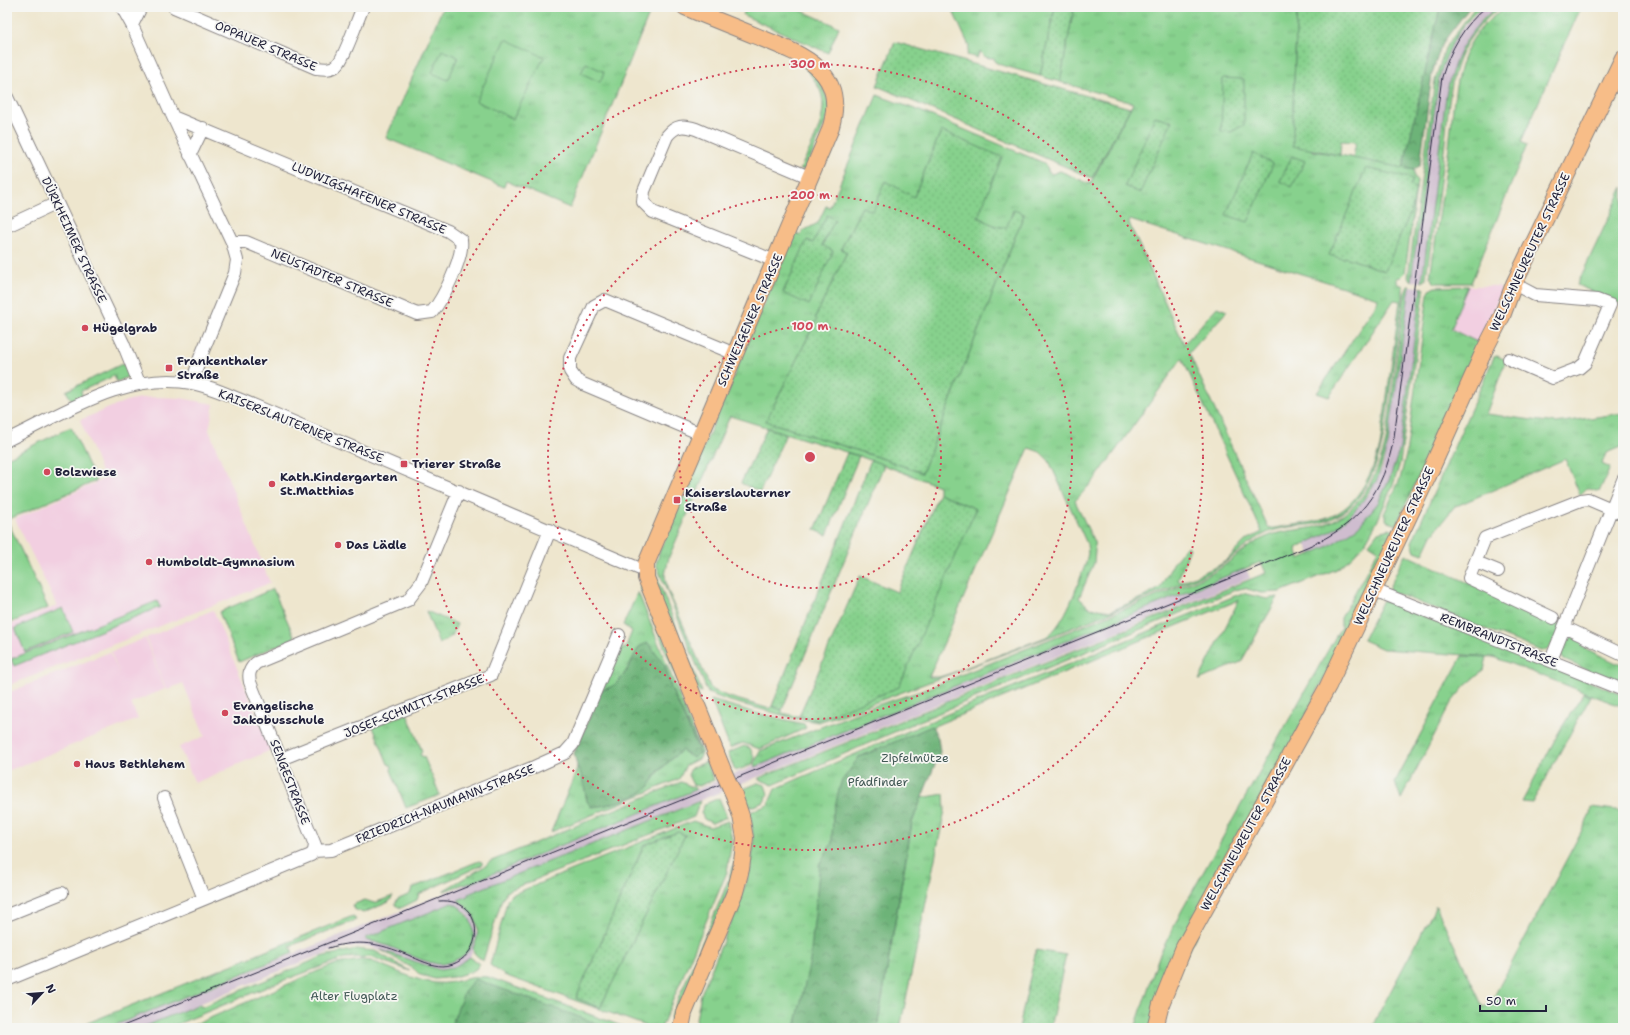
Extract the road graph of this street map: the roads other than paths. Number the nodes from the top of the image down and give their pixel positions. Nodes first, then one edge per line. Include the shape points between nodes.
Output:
1 (122, 7) edge
2 (141, 7) edge
3 (174, 7) edge
4 (363, 7) edge
5 (685, 7) edge
6 (132, 25) junction
7 (1623, 58) edge
8 (7, 97) edge
9 (173, 117) junction
10 (203, 128) junction
11 (190, 155) junction
12 (809, 177) junction
13 (57, 203) junction
14 (7, 226) edge
15 (232, 242) junction
16 (775, 261) junction
17 (1514, 284) junction
18 (432, 312) joint
19 (735, 354) junction
20 (1509, 359) dead end
21 (192, 383) junction
22 (140, 384) junction
23 (701, 434) junction
24 (7, 440) edge
25 (1623, 480) edge
26 (459, 492) junction
27 (1611, 509) junction
28 (1623, 514) edge
29 (550, 530) junction
30 (1476, 562) junction
31 (645, 571) junction
32 (1498, 571) dead end
33 (1374, 590) junction
34 (1553, 618) dead end
35 (1564, 628) junction
36 (619, 635) dead end
37 (1623, 655) edge
38 (1551, 660) junction
39 (1623, 690) edge
40 (281, 760) junction
41 (164, 798) dead end
42 (314, 851) junction
43 (62, 893) dead end
44 (204, 899) junction
45 (7, 915) edge
46 (7, 980) edge
47 (681, 1028) edge
48 (1154, 1028) edge

1 - 6 street
2 - 6 street
3 - 4 street, OPPAUER STRASSE via 316,68 329,69 340,61
5 - 12 main road, SCHWEIGENER STRASSE via 796,53 819,69 832,89 835,112 830,130
6 - 9 street
7 - 17 main road, WELSCHNEUREUTER STRASSE
8 - 13 street, DÜRKHEIMER STRASSE
9 - 10 street, LUDWIGSHAFENER STRASSE
9 - 11 street
10 - 11 street
10 - 18 street, LUDWIGSHAFENER STRASSE via 448,231 458,238 462,246 460,256 439,304
11 - 15 street
12 - 16 main road, SCHWEIGENER STRASSE
12 - 16 street via 682,125 667,136 644,191 643,202 653,212
13 - 14 street
13 - 22 street, DÜRKHEIMER STRASSE
15 - 18 street, NEUSTADTER STRASSE via 246,242 417,314
15 - 21 street via 237,260 235,273
16 - 19 main road, SCHWEIGENER STRASSE
17 - 20 street via 1535,295 1597,300 1610,305 1585,363 1579,368 1552,378
17 - 33 main road, WELSCHNEUREUTER STRASSE via 1502,316
19 - 23 main road, SCHWEIGENER STRASSE
19 - 23 street via 605,300 594,306 570,358 570,371 576,380
21 - 22 street, KAISERSLAUTERNER STRASSE
21 - 26 street, KAISERSLAUTERNER STRASSE via 241,400
22 - 24 street, KAISERSLAUTERNER STRASSE via 99,396
23 - 31 main road, SCHWEIGENER STRASSE via 648,558
25 - 27 street
26 - 29 street, KAISERSLAUTERNER STRASSE
26 - 40 street, SENGESTRASSE via 421,583 408,600 256,663 251,668 250,682
27 - 28 street
27 - 30 street via 1588,499 1581,500 1485,538
27 - 35 street
29 - 31 street, KAISERSLAUTERNER STRASSE
29 - 40 street, JOSEF-SCHMITT-STRASSE via 491,674
30 - 32 street
30 - 34 street via 1469,578
31 - 47 main road, bridge via 734,795 745,838 742,869 684,1013
33 - 38 street, REMBRANDTSTRASSE
33 - 48 main road, WELSCHNEUREUTER STRASSE via 1328,686 1195,925 1174,971
35 - 37 street
35 - 38 street
36 - 42 street, FRIEDRICH-NAUMANN-STRASSE via 573,744 565,753 330,850
38 - 39 street, REMBRANDTSTRASSE
40 - 42 street, SENGESTRASSE via 315,845
41 - 44 street
42 - 44 street, FRIEDRICH-NAUMANN-STRASSE via 311,855
43 - 45 street
44 - 46 street, FRIEDRICH-NAUMANN-STRASSE

